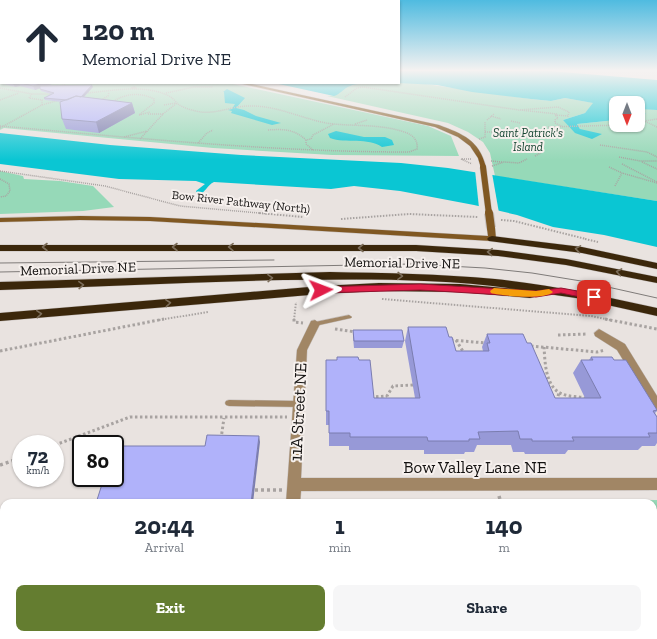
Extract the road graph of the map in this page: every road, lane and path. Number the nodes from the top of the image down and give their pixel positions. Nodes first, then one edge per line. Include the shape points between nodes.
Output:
1 (42, 101) edge
2 (58, 101) edge
3 (113, 101) edge
4 (154, 101) edge
5 (321, 101) edge
6 (454, 101) edge
7 (177, 103) junction
8 (112, 104) edge
9 (164, 105) dead end
10 (42, 106) junction
11 (500, 108) junction
12 (519, 110) junction
13 (150, 112) dead end
14 (496, 112) dead end
15 (147, 114) junction
16 (164, 114) junction
17 (494, 114) dead end
18 (565, 115) dead end
19 (491, 116) junction
20 (501, 119) dead end
21 (657, 119) edge
22 (488, 120) dead end
23 (511, 121) dead end
24 (645, 121) edge
25 (485, 122) dead end
26 (645, 122) edge
27 (520, 123) dead end
28 (334, 124) junction
29 (371, 124) dead end
30 (367, 125) junction
31 (609, 125) edge
32 (4, 126) junction
33 (0, 127) edge
34 (548, 127) dead end
35 (564, 127) junction
36 (657, 127) edge
37 (213, 130) dead end
38 (268, 130) dead end
39 (147, 131) junction
40 (484, 132) junction
41 (496, 132) dead end
42 (506, 133) dead end
43 (518, 134) dead end
44 (124, 137) junction
45 (140, 139) junction
46 (475, 139) dead end
47 (306, 140) junction
48 (198, 143) junction
49 (600, 145) dead end
50 (313, 150) junction
51 (542, 152) dead end
52 (535, 156) dead end
53 (619, 157) dead end
54 (657, 157) edge
55 (527, 159) dead end
56 (475, 160) dead end
57 (488, 161) dead end
58 (640, 161) junction
59 (657, 161) edge
60 (504, 162) junction
61 (622, 164) dead end
62 (474, 165) dead end
63 (491, 166) dead end
64 (608, 167) dead end
65 (657, 168) edge
66 (0, 171) edge
67 (622, 173) junction
68 (0, 180) edge
69 (657, 183) edge
70 (615, 186) dead end
71 (0, 197) edge
72 (309, 218) dead end
73 (484, 218) dead end
74 (341, 219) dead end
75 (499, 219) dead end
76 (0, 220) edge
77 (492, 233) junction
78 (588, 239) dead end
79 (0, 248) edge
80 (657, 266) edge
81 (657, 280) edge
82 (0, 286) edge
83 (561, 290) junction
84 (303, 299) dead end
85 (378, 299) dead end
86 (296, 300) junction
87 (288, 301) dead end
88 (214, 311) dead end
89 (657, 312) edge
90 (591, 316) junction
91 (0, 317) edge
92 (349, 317) dead end
93 (315, 324) junction
94 (657, 329) edge
95 (364, 332) edge
96 (599, 333) junction
97 (558, 335) dead end
98 (448, 340) edge
99 (456, 340) junction
100 (493, 343) edge
101 (529, 346) edge
102 (621, 347) junction
103 (544, 348) junction
104 (0, 351) edge
105 (465, 357) edge
106 (543, 370) edge
107 (548, 373) junction
108 (413, 385) dead end
109 (559, 392) junction
110 (387, 396) junction
111 (371, 397) edge
112 (585, 398) edge
113 (229, 403) dead end
114 (558, 403) edge
115 (299, 404) junction
116 (392, 405) edge
117 (657, 406) edge
118 (287, 417) dead end
119 (224, 418) junction
120 (64, 442) edge
121 (220, 442) edge
122 (12, 461) edge
123 (0, 465) edge
124 (657, 484) edge
125 (288, 488) junction
126 (255, 490) edge
127 (292, 499) edge

1 - 10 path
2 - 10 path
3 - 8 path
4 - 15 path via 139,115
5 - 77 street, bridge via 436,126 452,131 470,142 481,156
6 - 11 path
7 - 9 path
7 - 16 path
7 - 28 path via 188,109 207,113 237,106 258,106
10 - 32 path
11 - 12 path
11 - 14 path
12 - 18 path
12 - 35 path via 558,107 569,112 568,116 555,115 558,118 555,123
13 - 15 path
15 - 16 path
16 - 39 path
17 - 19 path
19 - 20 path
19 - 22 path
21 - 24 path
23 - 27 path
25 - 40 path
26 - 36 path
28 - 30 path
28 - 47 path
29 - 30 path
30 - 50 path via 408,133 416,139 417,149 388,153
31 - 35 path
32 - 33 path
32 - 44 path
34 - 35 path
37 - 48 path
38 - 47 path via 280,128 300,132
39 - 44 path
39 - 45 path
40 - 41 path
40 - 46 path via 485,137
42 - 43 path
44 - 45 path
45 - 48 path
47 - 50 path via 306,144
48 - 50 path
49 - 54 path via 647,152
51 - 52 path
53 - 58 path
55 - 60 path via 519,163
56 - 62 path via 461,158
57 - 60 path
58 - 59 path
58 - 65 path
60 - 63 path
61 - 69 path
64 - 67 path
66 - 72 path, Bow River Pathway (North) via 105,186 180,206
67 - 69 path
67 - 70 path
68 - 71 path via 9,184 10,191 6,196
73 - 74 path via 431,214
75 - 78 path
76 - 77 street via 150,219
80 -> 77 highway
81 -> 79 highway, Memorial Drive NE via 566,262 513,255 416,248
82 -> 83 highway, Memorial Drive NE via 379,276 476,280
83 - 89 highway, Memorial Drive NE
91 -> 83 highway via 335,289 426,287 536,294
84 - 86 path
85 - 90 path
86 - 87 path
86 - 93 path via 294,322
88 - 104 path
90 - 94 path
90 - 96 path
92 - 93 lane
93 - 95 path via 341,331
93 - 115 street, 11A Street NE via 302,350
96 - 97 path
96 - 102 street
98 - 99 path
99 - 100 path
99 - 105 path
101 - 103 path
102 - 103 path via 597,352
102 - 117 street
103 - 107 path
106 - 107 path
107 - 109 path via 550,382
108 - 110 path via 392,386
109 - 112 path
109 - 114 path
110 - 111 path
110 - 116 path
113 - 115 lane
115 - 125 street, 11A Street NE
118 - 119 path
119 - 120 path via 130,417
119 - 121 path
122 - 123 path
124 - 125 street, Bow Valley Lane NE
125 - 126 path
125 - 127 street, 11A Street NE

